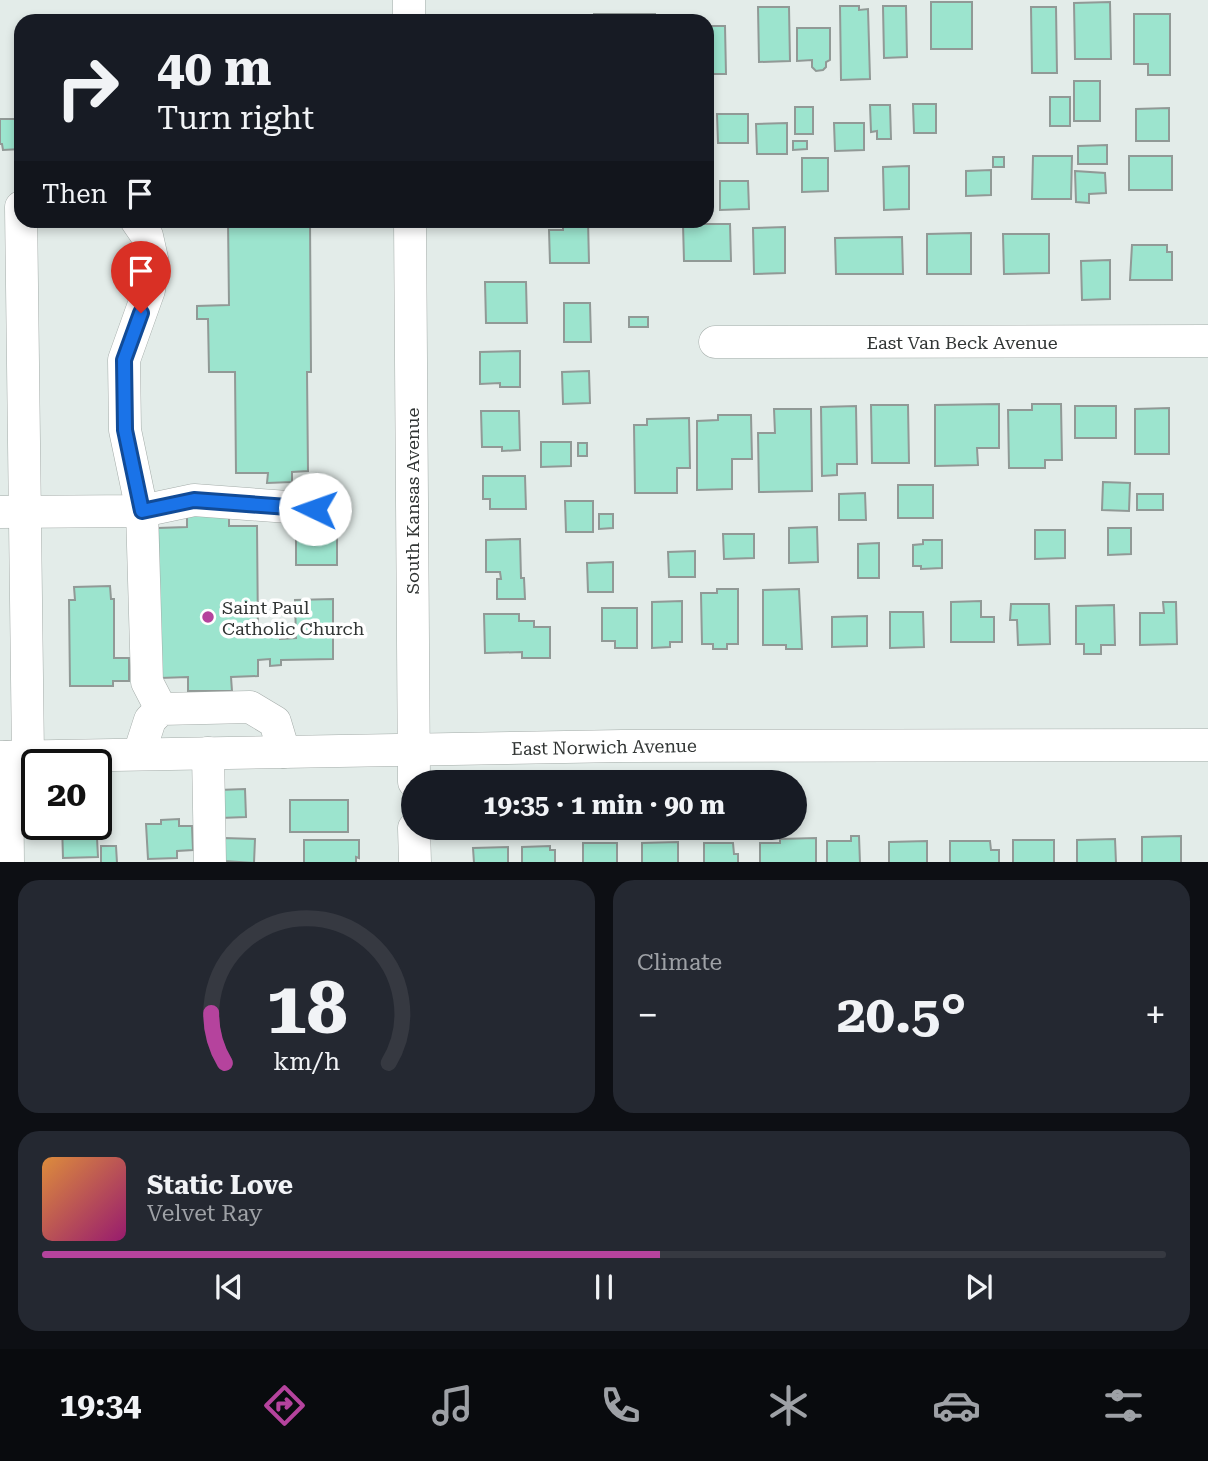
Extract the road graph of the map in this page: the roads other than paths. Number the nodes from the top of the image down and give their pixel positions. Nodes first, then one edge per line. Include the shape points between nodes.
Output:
1 (19, 228) edge
2 (142, 228) edge
3 (410, 228) edge
4 (11, 301) edge
5 (1208, 341) edge
6 (715, 342) dead end
7 (315, 509) dead end
8 (142, 511) junction
9 (13, 512) edge
10 (161, 709) junction
11 (1208, 745) edge
12 (413, 750) junction
13 (284, 752) junction
14 (208, 753) junction
15 (139, 754) junction
16 (11, 757) edge
17 (414, 770) edge
18 (414, 840) edge
19 (8, 862) edge
20 (210, 862) edge
21 (415, 862) edge

1 - 4 street
2 - 8 street via 148,236 152,263 149,289 124,360 125,430
3 - 12 street, South Kansas Avenue
4 - 9 street
5 - 6 street, East Van Beck Avenue
7 - 8 street via 194,500
8 - 9 street
8 - 10 street via 147,681
9 - 16 street via 26,561
10 - 13 street via 250,707 275,722
10 - 15 street via 150,720
11 - 12 street, East Norwich Avenue
12 - 13 street, East Norwich Avenue
12 - 17 street, South Kansas Avenue
13 - 14 street, East Norwich Avenue
14 - 15 street, East Norwich Avenue
14 - 20 street
15 - 16 street, East Norwich Avenue
16 - 19 street
18 - 21 street

